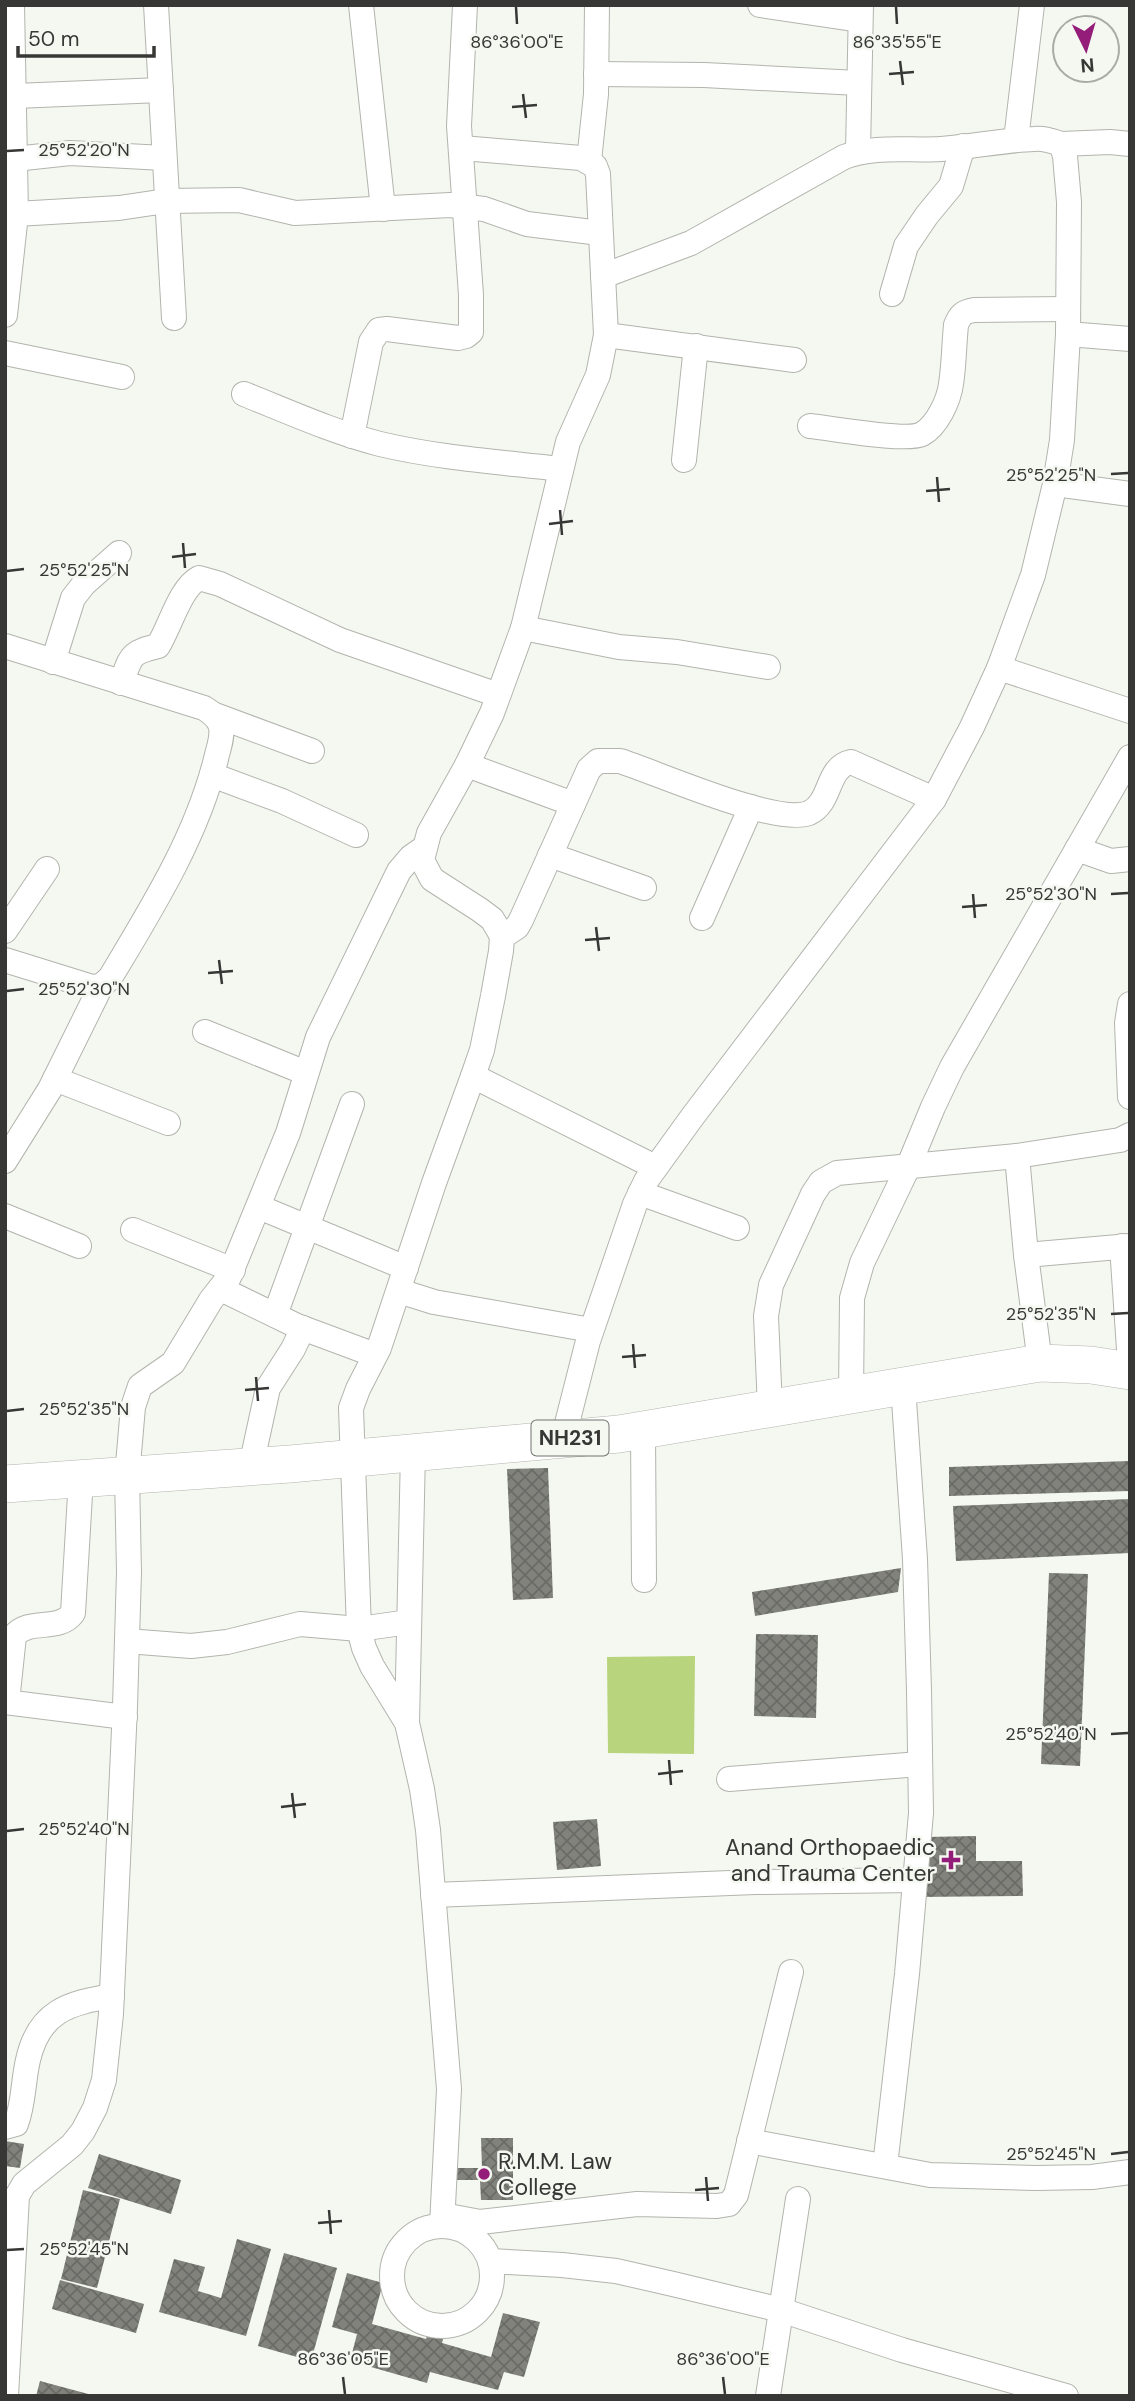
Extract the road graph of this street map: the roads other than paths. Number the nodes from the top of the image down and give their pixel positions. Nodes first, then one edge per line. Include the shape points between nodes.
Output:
1 (12, 5) edge
2 (156, 5) edge
3 (361, 5) edge
4 (465, 5) edge
5 (597, 5) edge
6 (760, 5) edge
7 (1032, 5) edge
8 (861, 12) edge
9 (596, 74) junction
10 (858, 83) junction
11 (161, 90) junction
12 (15, 96) junction
13 (1016, 141) junction
14 (1130, 144) edge
15 (1061, 145) junction
16 (963, 146) junction
17 (462, 148) junction
18 (858, 151) junction
19 (15, 159) junction
20 (164, 159) junction
21 (589, 161) junction
22 (166, 201) junction
23 (466, 206) junction
24 (383, 209) junction
25 (16, 214) junction
26 (600, 233) junction
27 (603, 276) junction
28 (892, 294) dead end
29 (5, 314) edge
30 (174, 318) dead end
31 (1068, 322) junction
32 (606, 335) junction
33 (1130, 339) edge
34 (696, 346) junction
35 (5, 353) edge
36 (794, 360) dead end
37 (122, 377) dead end
38 (244, 394) dead end
39 (810, 426) dead end
40 (352, 436) junction
41 (684, 460) dead end
42 (561, 469) junction
43 (1055, 484) junction
44 (1130, 494) edge
45 (119, 553) dead end
46 (523, 628) junction
47 (5, 646) edge
48 (53, 662) junction
49 (768, 667) dead end
50 (999, 668) junction
51 (121, 683) junction
52 (498, 695) junction
53 (1130, 711) edge
54 (215, 715) junction
55 (312, 751) dead end
56 (1130, 757) edge
57 (467, 765) junction
58 (212, 775) junction
59 (934, 799) junction
60 (573, 804) junction
61 (751, 807) junction
62 (356, 835) dead end
63 (424, 848) junction
64 (1077, 849) junction
65 (550, 855) junction
66 (1130, 859) edge
67 (47, 869) dead end
68 (644, 888) dead end
69 (702, 918) dead end
70 (5, 931) edge
71 (502, 937) junction
72 (5, 960) edge
73 (101, 986) junction
74 (1130, 1004) edge
75 (205, 1032) dead end
76 (306, 1073) junction
77 (473, 1076) junction
78 (55, 1079) junction
79 (1130, 1097) edge
80 (352, 1104) dead end
81 (168, 1122) dead end
82 (1130, 1135) edge
83 (1017, 1156) junction
84 (5, 1161) edge
85 (909, 1165) junction
86 (655, 1167) junction
87 (640, 1193) junction
88 (258, 1207) junction
89 (5, 1216) edge
90 (308, 1227) junction
91 (737, 1228) dead end
92 (133, 1230) dead end
93 (79, 1246) dead end
94 (1126, 1246) edge
95 (1026, 1255) junction
96 (227, 1279) junction
97 (402, 1279) junction
98 (275, 1315) junction
99 (303, 1328) junction
100 (592, 1330) junction
101 (375, 1355) junction
102 (1040, 1363) junction
103 (1130, 1364) edge
104 (1130, 1371) edge
105 (903, 1386) junction
106 (851, 1395) junction
107 (770, 1408) junction
108 (643, 1430) junction
109 (564, 1438) junction
110 (413, 1452) junction
111 (353, 1458) junction
112 (251, 1466) junction
113 (127, 1476) junction
114 (81, 1478) junction
115 (5, 1484) edge
116 (645, 1580) dead end
117 (409, 1622) junction
118 (359, 1629) junction
119 (127, 1641) junction
120 (6, 1702) edge
121 (125, 1717) junction
122 (407, 1723) junction
123 (920, 1764) junction
124 (729, 1779) dead end
125 (915, 1880) junction
126 (433, 1895) junction
127 (791, 1972) dead end
128 (112, 1996) junction
129 (5, 2127) edge
130 (749, 2141) junction
131 (885, 2166) junction
132 (1130, 2172) edge
133 (798, 2199) dead end
134 (442, 2220) junction
135 (490, 2261) junction
136 (781, 2310) junction
137 (6, 2396) edge
138 (768, 2396) edge
139 (1066, 2396) edge

1 - 12 street
2 - 11 street
3 - 24 street
4 - 17 street via 459,93
5 - 9 street
6 - 8 street
7 - 13 street
8 - 10 street
9 - 10 street
9 - 21 street
10 - 18 street
11 - 12 street
11 - 20 street
12 - 19 street
13 - 15 street via 1036,138
13 - 16 street
14 - 15 street
15 - 31 street via 1069,202
16 - 18 street
16 - 28 street via 951,186 906,246
17 - 21 street
17 - 23 street
18 - 27 street via 691,243
19 - 20 street via 70,153
19 - 25 street
20 - 22 street
21 - 26 street via 598,174
22 - 24 street via 239,200 295,213
22 - 25 street
22 - 30 street
23 - 24 street
23 - 26 street via 527,224
23 - 40 street via 471,332 458,338 379,330 371,342
25 - 29 street
26 - 27 street
27 - 32 street
31 - 33 street
31 - 39 street via 964,312 956,325 948,396 924,434 896,436
31 - 43 street
32 - 34 street
32 - 42 street via 598,375
34 - 36 street
34 - 41 street
35 - 37 street
38 - 40 street
40 - 42 street via 418,452
42 - 46 street
43 - 44 street
43 - 50 street via 1033,575
45 - 48 street via 74,598
46 - 49 street via 620,647
46 - 52 street
47 - 48 street
48 - 51 street
50 - 53 street
50 - 59 street
51 - 52 street via 135,653 158,646 192,582 200,578 349,643
51 - 54 street
52 - 57 street
54 - 55 street
54 - 58 street via 222,734
56 - 64 street
57 - 60 street
57 - 63 street
58 - 62 street
58 - 73 street via 183,851
59 - 61 street via 851,762 837,769 815,810 788,815
59 - 86 street
60 - 61 street via 589,769 606,760
60 - 65 street
61 - 69 street
63 - 71 street via 422,860 432,879 492,919
63 - 76 street via 399,871 326,1017
64 - 66 street via 1111,861
64 - 85 street via 952,1067
65 - 68 street
65 - 71 street via 522,920
67 - 70 street
71 - 77 street via 491,1008
72 - 73 street
73 - 78 street
74 - 79 street via 1126,1023
75 - 76 street
76 - 88 street
77 - 86 street
77 - 97 street
78 - 81 street
78 - 84 street
80 - 90 street
82 - 83 street
83 - 85 street
83 - 95 street
85 - 106 street via 853,1290
85 - 107 street via 837,1173 821,1182 813,1194 781,1259 767,1301
86 - 87 street
87 - 91 street
87 - 100 street
88 - 90 street
88 - 96 street
89 - 93 street
90 - 97 street
90 - 98 street
92 - 96 street
94 - 95 street
94 - 103 street
95 - 102 street
96 - 98 street
96 - 113 street via 173,1363 141,1386 130,1423
97 - 100 street via 447,1304
97 - 101 street
98 - 99 street
99 - 101 street
99 - 112 street via 268,1388
100 - 109 street
101 - 111 street via 351,1408
102 - 104 highway, NH231
102 - 105 highway, NH231
105 - 106 highway, NH231
105 - 123 street via 915,1559
106 - 107 highway, NH231
107 - 108 highway, NH231
108 - 109 highway, NH231
108 - 116 street
109 - 110 highway, NH231
110 - 111 highway, NH231
110 - 117 street
111 - 112 highway, NH231
111 - 118 street
112 - 113 highway, NH231
113 - 114 highway, NH231
113 - 119 street
114 - 115 highway, NH231
114 - 120 street via 73,1613 68,1620 29,1625 14,1636
117 - 118 street
117 - 122 street
118 - 119 street via 300,1624 191,1646
118 - 122 street via 372,1666
119 - 121 street
120 - 121 street
121 - 128 street
122 - 126 street via 422,1789
123 - 124 street
123 - 125 street
125 - 126 street
125 - 131 street
126 - 134 street via 449,2089
127 - 130 street
128 - 129 street via 81,2001 49,2017 28,2059 16,2124
128 - 137 street via 104,2080 95,2108 72,2145 24,2184 18,2196
130 - 131 street
130 - 134 street via 736,2195 729,2204 637,2204 480,2222
131 - 132 street via 930,2175 1037,2178
133 - 136 street
134 - 135 street via 474,2237
134 - 135 street via 414,2234 395,2257 392,2288 411,2317 444,2327 476,2314 492,2284
135 - 136 street via 616,2271
136 - 138 street
136 - 139 street

